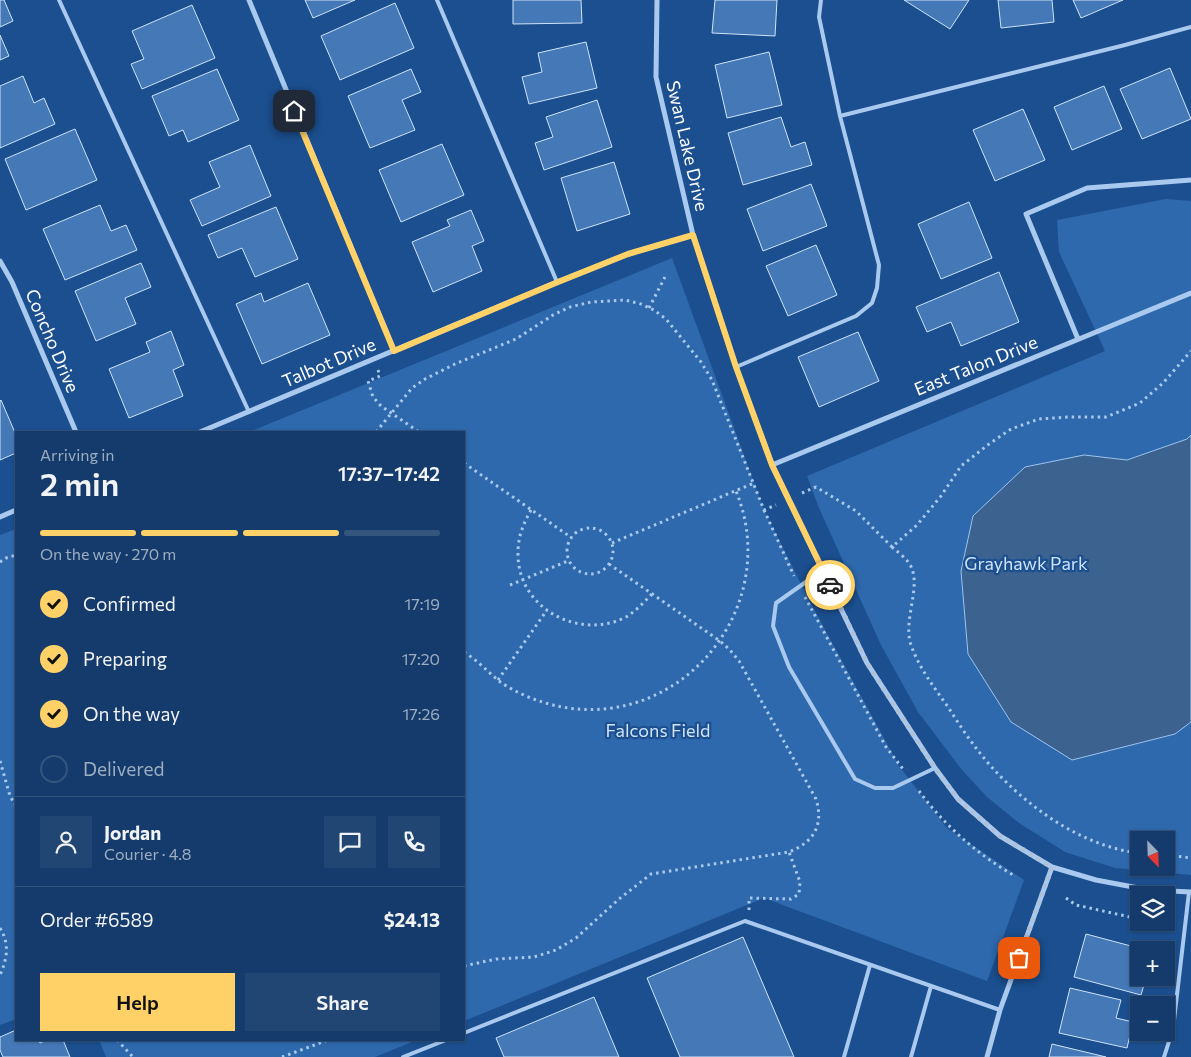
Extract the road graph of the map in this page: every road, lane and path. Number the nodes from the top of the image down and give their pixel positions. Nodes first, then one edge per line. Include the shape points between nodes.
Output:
1 (59, 0) edge
2 (248, 0) edge
3 (437, 0) edge
4 (657, 0) edge
5 (821, 0) edge
6 (1191, 26) edge
7 (840, 116) junction
8 (1191, 180) edge
9 (693, 235) junction
10 (0, 261) edge
11 (665, 277) dead end
12 (558, 282) junction
13 (1191, 293) edge
14 (650, 308) junction
15 (1078, 339) junction
16 (394, 351) junction
17 (1191, 351) edge
18 (374, 359) junction
19 (736, 367) junction
20 (249, 412) junction
21 (392, 414) junction
22 (76, 431) edge
23 (202, 431) edge
24 (377, 431) edge
25 (418, 431) edge
26 (465, 464) edge
27 (772, 465) junction
28 (754, 484) junction
29 (736, 491) junction
30 (788, 499) junction
31 (15, 510) edge
32 (531, 510) junction
33 (764, 510) junction
34 (0, 517) edge
35 (572, 538) junction
36 (612, 543) junction
37 (892, 547) junction
38 (15, 555) edge
39 (570, 560) junction
40 (0, 562) edge
41 (609, 564) junction
42 (823, 570) junction
43 (523, 580) junction
44 (510, 586) dead end
45 (799, 586) junction
46 (652, 594) junction
47 (547, 610) junction
48 (720, 641) junction
49 (465, 653) edge
50 (498, 680) junction
51 (0, 761) edge
52 (935, 768) junction
53 (911, 779) junction
54 (15, 804) edge
55 (1130, 851) edge
56 (789, 852) junction
57 (1175, 857) edge
58 (1191, 858) edge
59 (1052, 867) junction
60 (1015, 876) dead end
61 (1190, 892) edge
62 (1066, 898) dead end
63 (1130, 917) edge
64 (748, 922) junction
65 (0, 928) edge
66 (870, 965) junction
67 (465, 966) edge
68 (0, 975) edge
69 (931, 986) junction
70 (1000, 1010) junction
71 (465, 1033) edge
72 (118, 1041) edge
73 (325, 1041) edge
74 (443, 1041) edge
75 (133, 1057) edge
76 (282, 1057) edge
77 (403, 1057) edge
78 (844, 1057) edge
79 (911, 1057) edge
80 (987, 1057) edge
81 (1164, 1057) edge

1 - 20 lane
2 - 16 street
3 - 12 lane
4 - 9 street, Swan Lake Drive via 656,77
5 - 7 lane via 819,16
6 - 7 lane
7 - 19 lane via 879,265 878,288 872,303 856,316
8 - 15 street via 1087,188 1026,214
9 - 12 street, Talbot Drive via 628,254
9 - 19 street, Swan Lake Drive
10 - 22 street, Concho Drive
11 - 14 path
12 - 16 street, Talbot Drive
13 - 15 street, East Talon Drive
14 - 21 path via 625,300 570,307 516,339 425,379 412,388
14 - 28 path via 666,319 701,362
15 - 27 street, East Talon Drive
16 - 18 street, Talbot Drive
17 - 37 path via 1140,403 1106,417 1039,419 1011,429 961,466 917,525
18 - 20 street, Talbot Drive
18 - 21 path via 380,376 368,381 372,398
19 - 27 street, Swan Lake Drive
20 - 23 street, Talbot Drive
21 - 24 path
21 - 25 path
26 - 32 path
27 - 30 street, Swan Lake Drive
28 - 29 path
28 - 33 path
29 - 36 path
29 - 48 path via 748,536 747,566 740,602
30 - 33 path
30 - 37 path via 816,487 856,512
30 - 42 street, Swan Lake Drive
31 - 34 street
32 - 35 path
32 - 43 path via 519,540 518,556
33 - 45 path
35 - 36 path via 579,531 592,528 604,532
35 - 39 path via 568,546
36 - 41 path
37 - 55 path via 912,569 911,644 923,670 977,749 1005,781 1042,813 1094,842
38 - 40 path
39 - 41 path via 577,570 589,574 602,571
39 - 43 path
41 - 46 path
42 - 45 lane
42 - 52 street, Swan Lake Drive via 867,663
43 - 44 path
43 - 47 path via 535,600
45 - 53 path via 886,747
45 - 53 lane via 776,603 773,626 789,667 855,779 874,788 893,788
46 - 47 path via 627,616 594,626 561,619
46 - 48 path
47 - 50 path
48 - 50 path via 706,659 671,687 630,704 608,708 570,708 541,702
48 - 56 path via 739,661 816,799 819,821 815,832 800,848
49 - 50 path
51 - 54 path
52 - 53 lane
52 - 59 street, Swan Lake Drive via 958,799 1000,836
53 - 60 path via 931,807 960,836
56 - 64 path via 800,882 799,894 791,899 750,898
56 - 67 path via 651,874 576,938 556,950 534,957 496,959
57 - 58 path
59 - 61 street, Swan Lake Drive via 1149,890
59 - 70 street
61 - 81 lane via 1173,1029
62 - 63 path via 1076,905
64 - 66 lane
64 - 71 lane
65 - 68 path via 8,946
66 - 69 lane
66 - 78 lane
69 - 70 lane
69 - 79 lane
70 - 80 street
72 - 75 path
73 - 76 path
74 - 77 lane

